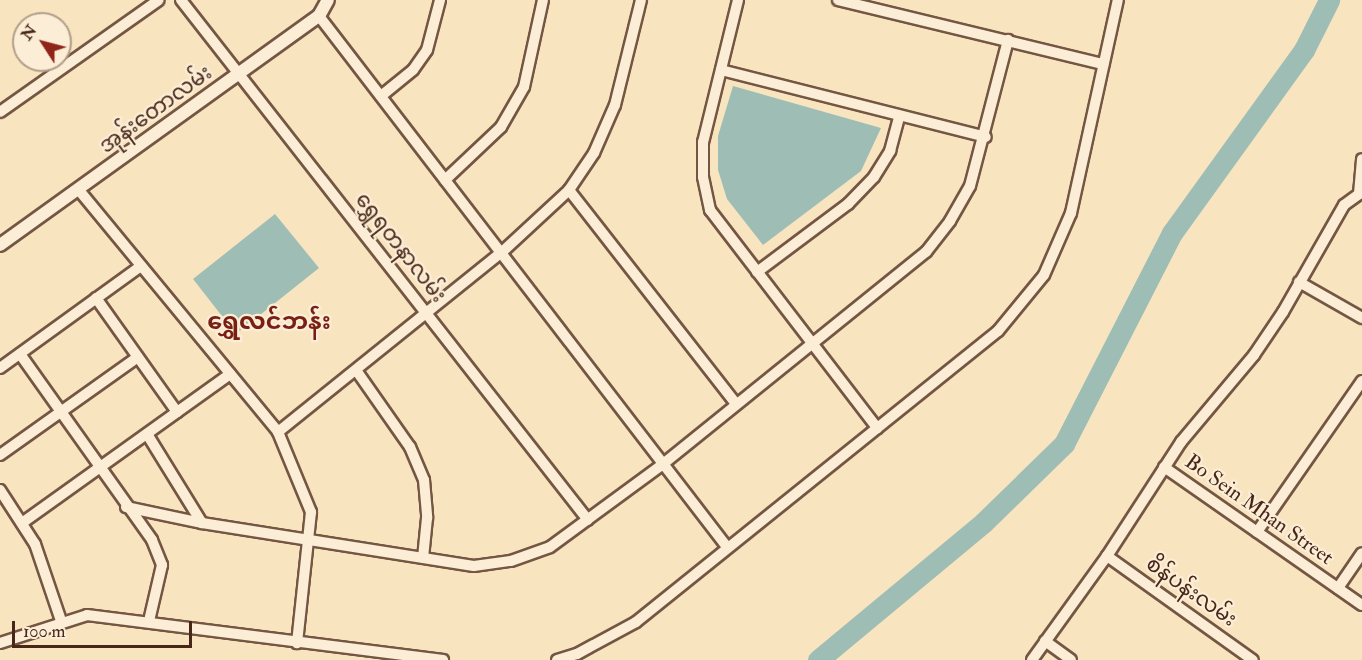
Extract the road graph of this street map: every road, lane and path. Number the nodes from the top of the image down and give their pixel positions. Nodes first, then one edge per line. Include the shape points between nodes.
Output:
1 (159, 0) edge
2 (181, 0) edge
3 (328, 0) edge
4 (440, 0) edge
5 (543, 0) edge
6 (640, 0) edge
7 (738, 0) edge
8 (838, 0) edge
9 (1118, 0) edge
10 (319, 16) junction
11 (1008, 40) junction
12 (1103, 64) junction
13 (721, 70) junction
14 (240, 74) junction
15 (381, 96) junction
16 (0, 112) edge
17 (899, 117) junction
18 (986, 137) junction
19 (1362, 159) edge
20 (445, 180) junction
21 (78, 189) junction
22 (569, 190) junction
23 (1361, 195) edge
24 (0, 245) edge
25 (501, 253) junction
26 (141, 266) junction
27 (758, 272) junction
28 (1299, 282) junction
29 (96, 298) junction
30 (427, 314) junction
31 (1362, 318) edge
32 (812, 342) junction
33 (20, 354) junction
34 (138, 357) junction
35 (0, 368) edge
36 (356, 370) junction
37 (230, 374) junction
38 (1362, 381) edge
39 (736, 404) junction
40 (177, 412) junction
41 (60, 413) junction
42 (877, 428) junction
43 (278, 432) junction
44 (147, 434) junction
45 (0, 455) edge
46 (663, 464) junction
47 (1164, 467) junction
48 (98, 469) junction
49 (0, 490) edge
50 (126, 507) junction
51 (588, 520) junction
52 (22, 523) junction
53 (202, 523) junction
54 (1257, 532) junction
55 (307, 540) junction
56 (727, 548) junction
57 (1362, 553) edge
58 (1107, 556) junction
59 (423, 558) junction
60 (1338, 588) junction
61 (1362, 604) edge
62 (61, 621) junction
63 (149, 621) junction
64 (1044, 641) junction
65 (0, 643) edge
66 (297, 643) junction
67 (443, 660) edge
68 (557, 660) edge
69 (1032, 660) edge
70 (1071, 660) edge
71 (1253, 660) edge

1 - 16 street
2 - 14 street, ရွှေရတနာလမ်း
3 - 10 street, အုန်းတောလမ်း
4 - 15 street via 427,50 413,70
5 - 20 street via 524,87 501,127
6 - 22 street via 615,105 594,153
7 - 13 street
8 - 11 street
9 - 12 street
10 - 14 street, အုန်းတောလမ်း
10 - 15 street
11 - 12 street
11 - 18 street
12 - 42 street via 1071,213 1044,275 998,331
13 - 17 street
13 - 27 street via 703,142 703,177 710,210
14 - 21 street, အုန်းတောလမ်း
14 - 30 street, ရွှေရတနာလမ်း
15 - 20 street
17 - 18 street
17 - 27 street via 890,150 874,177 848,204
18 - 32 street via 970,186 926,252
19 - 23 street
20 - 25 street
21 - 24 street, အုန်းတောလမ်း
21 - 26 street
22 - 25 street
22 - 39 street
23 - 28 street via 1344,205
25 - 30 street
25 - 46 street
26 - 29 street
26 - 37 street
27 - 32 street
28 - 31 street
28 - 47 street via 1254,355
29 - 33 street
29 - 34 street
30 - 36 street
30 - 51 street, ရွှေရတနာလမ်း
32 - 39 street
32 - 42 street
33 - 35 street
33 - 41 street
34 - 40 street
34 - 41 street
36 - 43 street
36 - 59 street via 410,447 423,480 427,518
37 - 40 street
37 - 43 street
38 - 54 street
39 - 46 street
40 - 44 street
41 - 45 street
41 - 48 street
42 - 56 street
43 - 55 street via 311,512
44 - 48 street
44 - 53 street
46 - 51 street
46 - 56 street
47 - 54 street, Bo Sein Mhan Street
47 - 58 street
48 - 50 street
48 - 52 street
49 - 52 street
50 - 53 street
50 - 63 street via 152,540 162,565
51 - 59 street via 550,547 512,561 474,566
52 - 62 street via 35,544
53 - 55 street
54 - 60 street, Bo Sein Mhan Street
55 - 59 street
55 - 66 street
56 - 68 street via 636,622 577,654
57 - 60 street
58 - 64 street
58 - 71 street, စိန်ပန်းလမ်း
60 - 61 street, Bo Sein Mhan Street
62 - 63 street via 87,615
62 - 65 street
63 - 66 street
64 - 69 street
64 - 70 street
66 - 67 street

